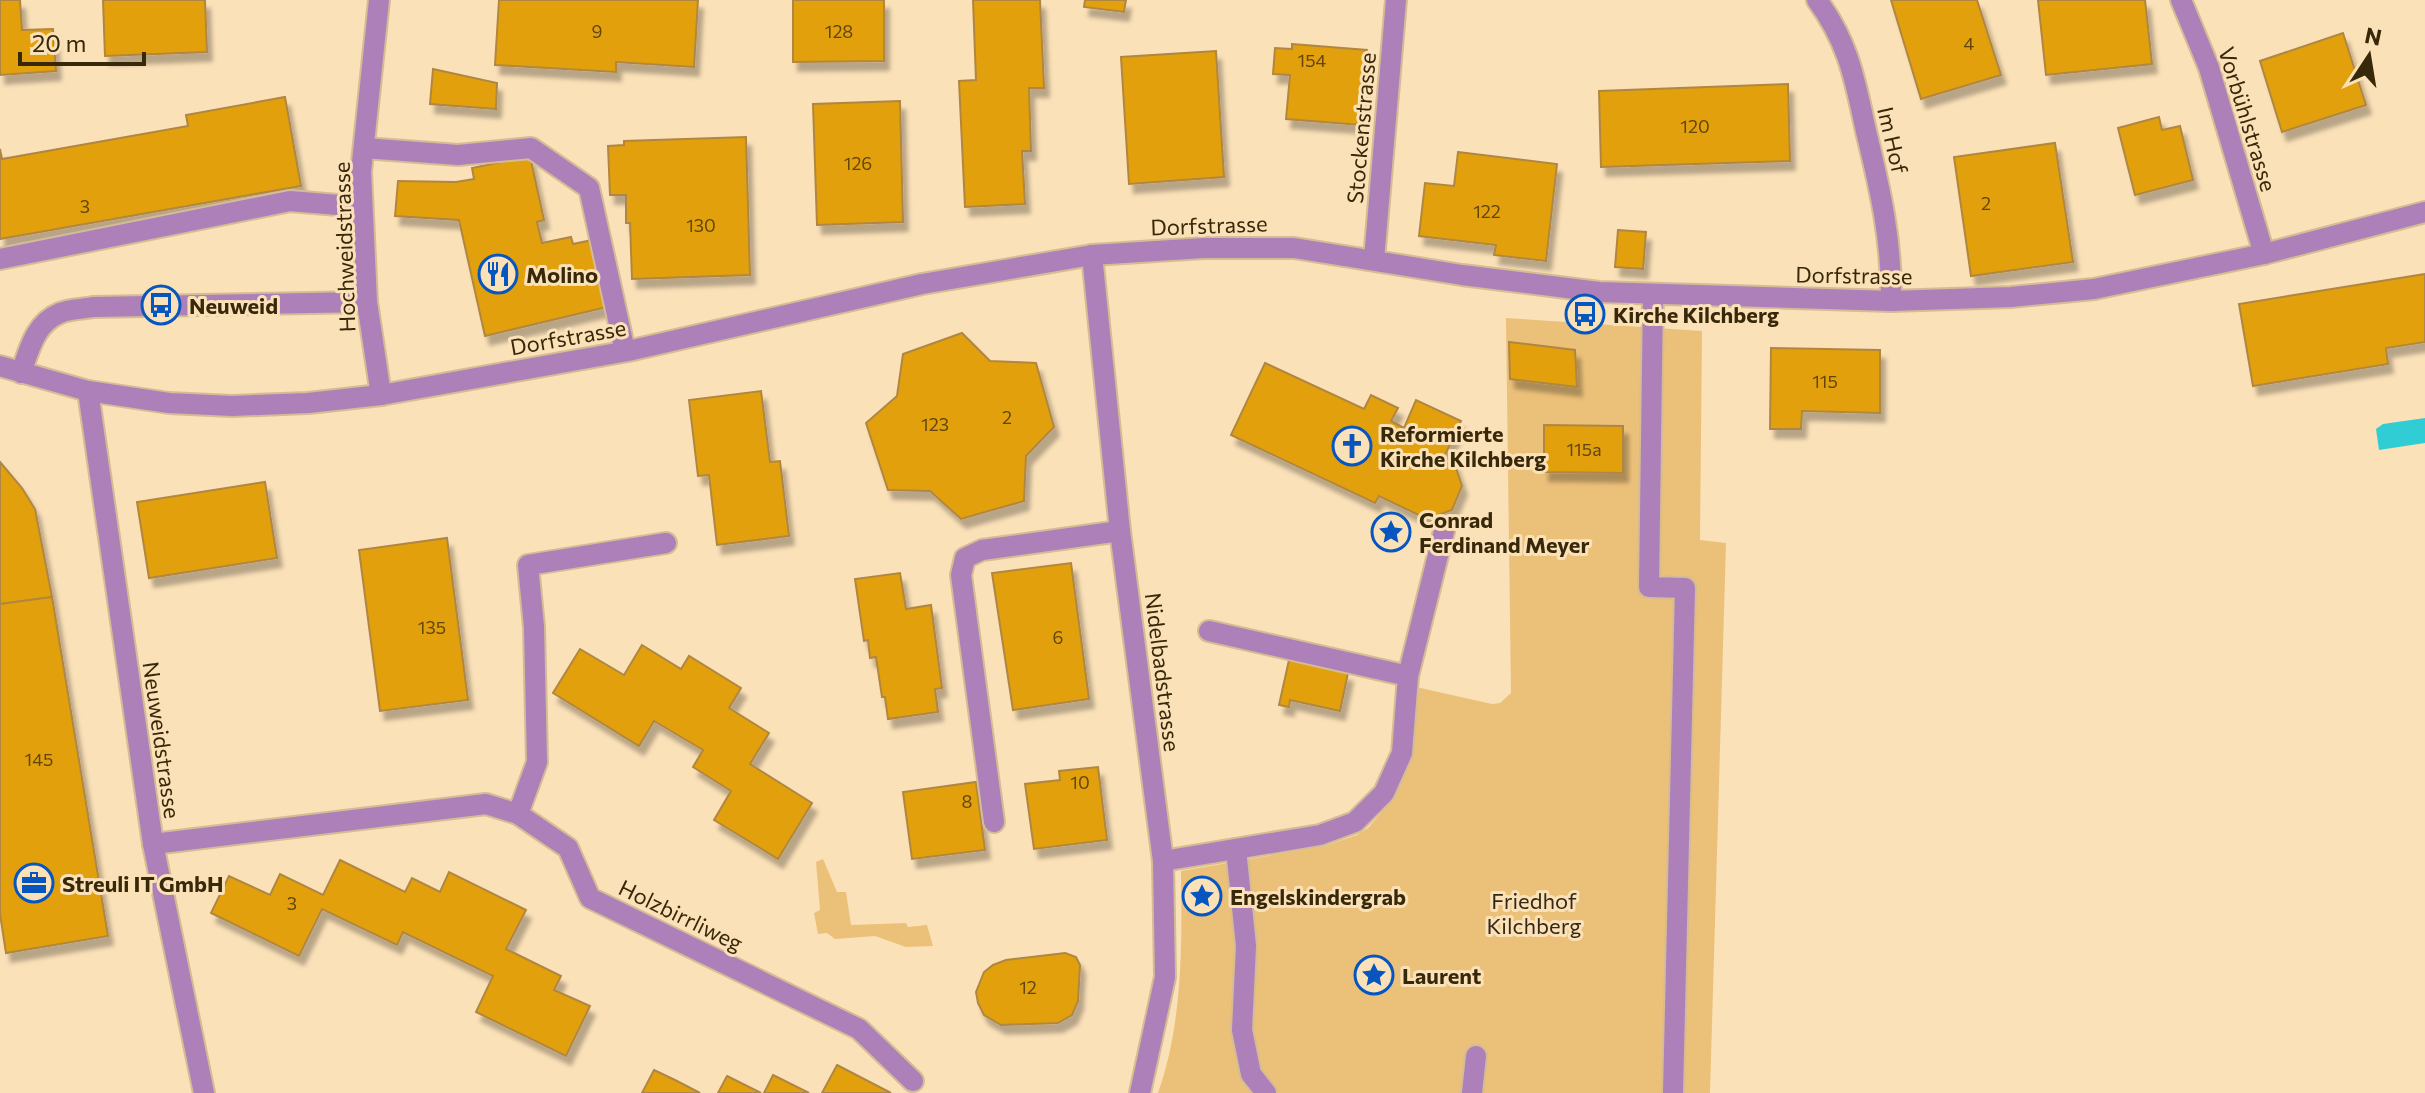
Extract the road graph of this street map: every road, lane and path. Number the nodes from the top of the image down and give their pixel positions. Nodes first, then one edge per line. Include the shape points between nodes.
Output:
1 (379, 0) edge
2 (1396, 0) edge
3 (1817, 0) edge
4 (2181, 0) edge
5 (364, 148) junction
6 (362, 200) junction
7 (2425, 212) edge
8 (2264, 254) junction
9 (1092, 255) junction
10 (0, 259) edge
11 (1374, 260) junction
12 (1653, 295) junction
13 (1891, 301) junction
14 (367, 302) junction
15 (625, 351) junction
16 (0, 366) edge
17 (21, 373) junction
18 (88, 391) junction
19 (381, 395) junction
20 (1445, 527) dead end
21 (1120, 531) junction
22 (666, 543) dead end
23 (1209, 631) dead end
24 (1408, 676) junction
25 (518, 814) junction
26 (994, 822) dead end
27 (153, 844) junction
28 (1236, 849) junction
29 (1163, 861) junction
30 (1476, 1056) dead end
31 (913, 1081) dead end
32 (204, 1093) edge
33 (1140, 1093) edge
34 (1266, 1093) edge
35 (1472, 1093) edge
36 (1673, 1093) edge

1 - 5 street, Hochweidstrasse
2 - 11 street, Stockenstrasse
3 - 13 street, Im Hof via 1850,59 1885,212
4 - 8 street, Vorbühlstrasse via 2209,68
5 - 6 street, Hochweidstrasse
5 - 15 street via 458,155 531,148 589,188
6 - 10 street via 338,205 290,201
6 - 14 street, Hochweidstrasse
7 - 8 street, Dorfstrasse
8 - 13 street, Dorfstrasse via 2094,289
9 - 11 street, Dorfstrasse via 1248,247
9 - 15 street, Dorfstrasse via 922,284
9 - 21 street, Nidelbadstrasse
11 - 12 street, Dorfstrasse via 1520,283
12 - 13 street, Dorfstrasse
12 - 36 street via 1649,587 1685,588
14 - 17 street via 93,307 60,313 41,325
14 - 19 street, Hochweidstrasse
15 - 19 street, Dorfstrasse
16 - 17 street, Dorfstrasse
17 - 18 street, Dorfstrasse
18 - 19 street, Dorfstrasse via 232,406
18 - 27 street, Neuweidstrasse
20 - 24 street
21 - 26 street via 982,550 965,558 961,575
21 - 29 street, Nidelbadstrasse
22 - 25 street via 528,565 537,762
23 - 24 street
24 - 28 street via 1402,753 1384,793 1365,813 1320,835
25 - 27 street, Holzbirrliweg via 486,804
25 - 31 street, Holzbirrliweg via 568,848 590,898 859,1029
27 - 32 street, Neuweidstrasse
28 - 29 street
28 - 34 street via 1246,946 1242,1030 1251,1074
29 - 33 street, Nidelbadstrasse via 1165,977
30 - 35 street

